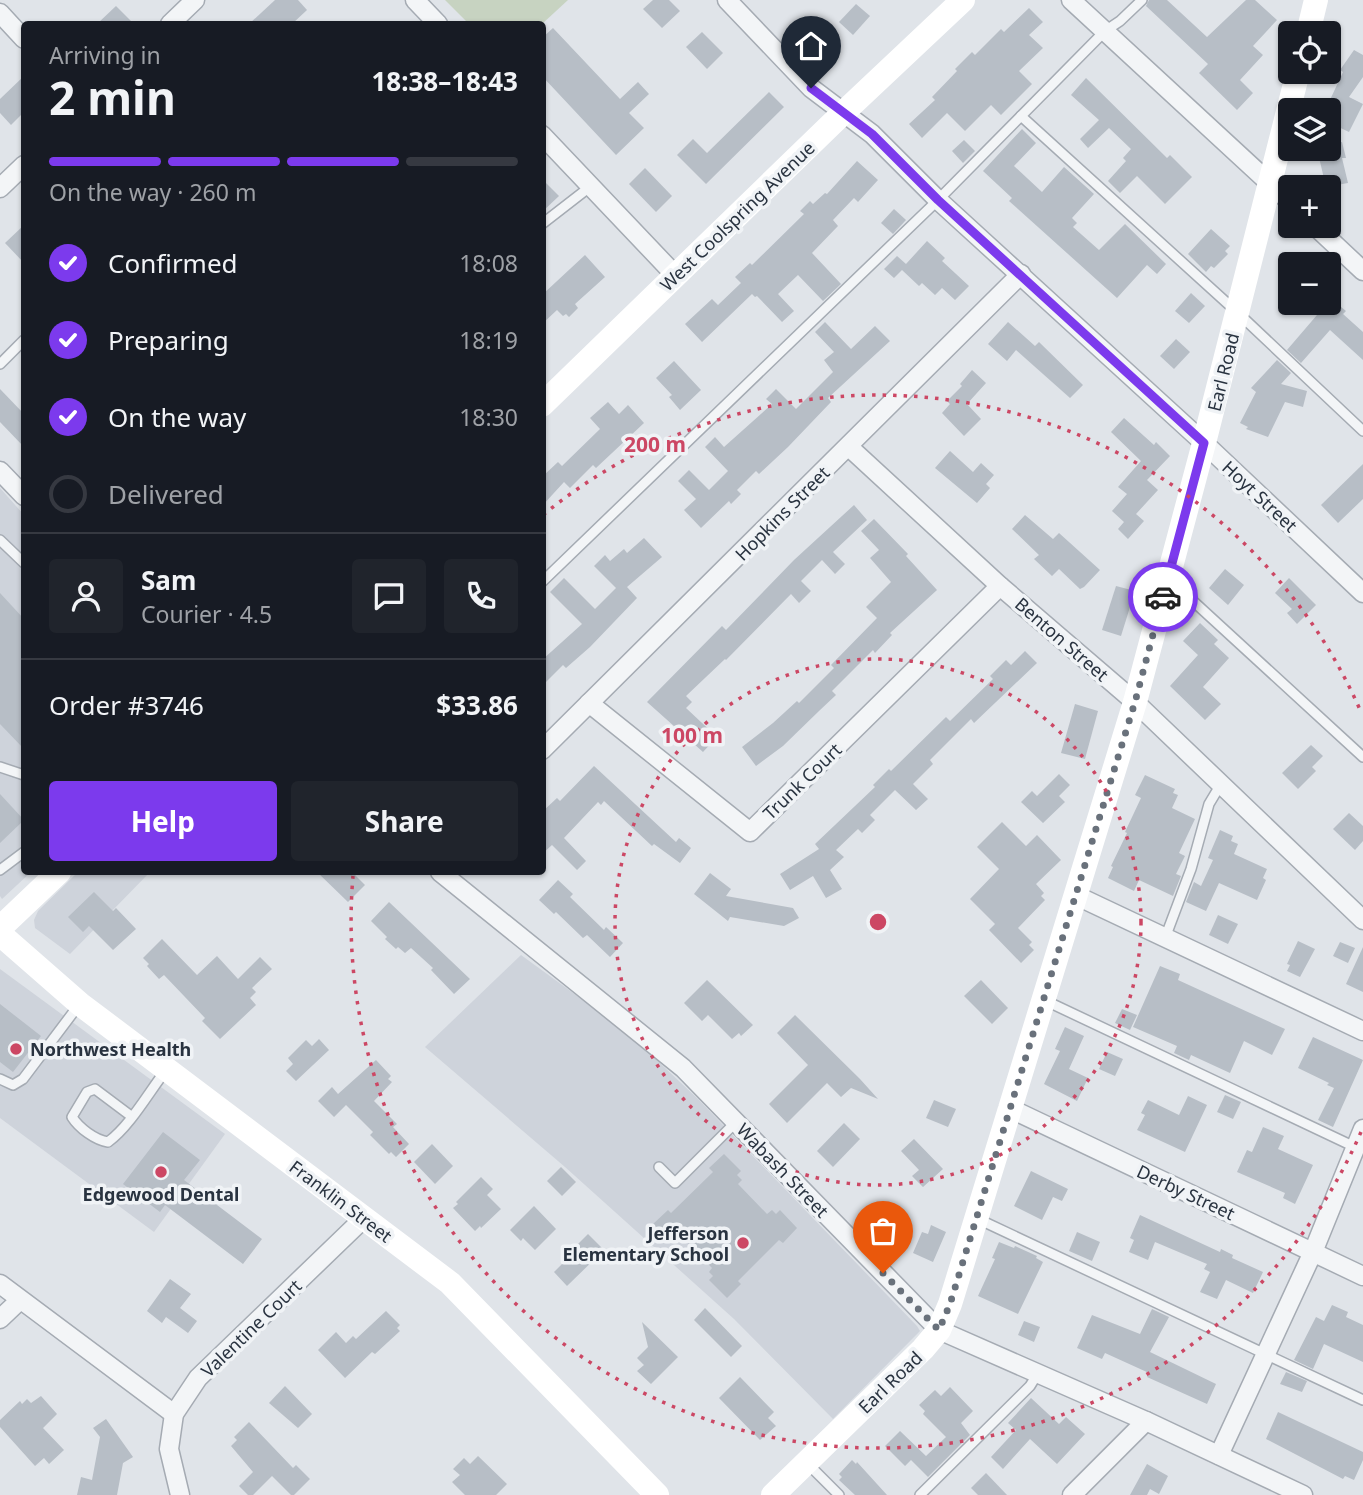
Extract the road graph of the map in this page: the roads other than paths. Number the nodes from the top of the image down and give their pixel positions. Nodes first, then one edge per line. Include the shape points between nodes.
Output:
1 (195, 0) edge
2 (415, 0) edge
3 (727, 0) edge
4 (963, 0) edge
5 (1071, 0) edge
6 (1142, 0) edge
7 (1316, 0) edge
8 (0, 13) edge
9 (173, 21) edge
10 (435, 21) edge
11 (1311, 21) edge
12 (1105, 31) junction
13 (21, 36) edge
14 (1295, 84) edge
15 (843, 113) junction
16 (1021, 116) junction
17 (546, 139) edge
18 (21, 168) edge
19 (1271, 184) junction
20 (591, 186) junction
21 (0, 188) edge
22 (1278, 191) edge
23 (938, 200) junction
24 (546, 221) edge
25 (1328, 238) edge
26 (1363, 271) edge
27 (1021, 274) junction
28 (676, 276) junction
29 (1238, 313) junction
30 (21, 343) edge
31 (0, 364) edge
32 (546, 401) edge
33 (1363, 431) edge
34 (1204, 443) junction
35 (849, 447) junction
36 (0, 471) edge
37 (21, 493) edge
38 (0, 540) edge
39 (21, 560) edge
40 (546, 578) edge
41 (1168, 578) junction
42 (1000, 586) junction
43 (1363, 593) edge
44 (1135, 702) junction
45 (589, 704) junction
46 (546, 746) edge
47 (1363, 757) edge
48 (0, 767) edge
49 (21, 774) edge
50 (1221, 784) junction
51 (21, 854) edge
52 (0, 870) edge
53 (51, 875) edge
54 (444, 875) edge
55 (1074, 895) junction
56 (1363, 920) edge
57 (0, 928) edge
58 (0, 934) edge
59 (1165, 938) junction
60 (1042, 999) junction
61 (80, 1004) junction
62 (1363, 1031) edge
63 (167, 1069) junction
64 (0, 1079) edge
65 (1009, 1108) junction
66 (131, 1116) junction
67 (736, 1122) junction
68 (1363, 1129) edge
69 (1359, 1149) edge
70 (659, 1167) dead end
71 (976, 1217) junction
72 (364, 1218) junction
73 (1312, 1252) junction
74 (1363, 1276) edge
75 (0, 1284) edge
76 (20, 1300) junction
77 (0, 1319) edge
78 (939, 1330) junction
79 (1266, 1353) junction
80 (1038, 1374) junction
81 (1363, 1400) edge
82 (174, 1414) junction
83 (1146, 1421) junction
84 (1219, 1455) junction
85 (807, 1462) junction
86 (180, 1495) edge
87 (657, 1495) edge
88 (773, 1495) edge
89 (839, 1495) edge
90 (920, 1495) edge
91 (1072, 1495) edge
92 (1303, 1495) edge

1 - 9 street
2 - 10 street
3 - 15 street, Hoyt Street via 811,88
4 - 15 street, West Coolspring Avenue
5 - 12 street
6 - 12 lane
7 - 11 street
8 - 13 street
12 - 16 lane
12 - 19 street
14 - 19 street, Earl Road
15 - 23 street, Hoyt Street via 872,134
15 - 28 street, West Coolspring Avenue
16 - 23 lane
16 - 29 lane
17 - 20 street
18 - 21 street
19 - 22 street
19 - 29 street, Earl Road
20 - 24 lane
20 - 28 street
23 - 27 street, Hoyt Street
23 - 40 lane
25 - 26 street
27 - 34 street, Hoyt Street
27 - 35 street, Hopkins Street
28 - 32 street, West Coolspring Avenue
29 - 33 lane
29 - 34 street, Earl Road
30 - 31 lane
34 - 41 street, Earl Road
34 - 43 street, Hoyt Street
35 - 42 street, Benton Street
35 - 45 street, Hopkins Street
36 - 37 street
38 - 39 lane
41 - 44 street, Earl Road
41 - 47 lane
42 - 44 street, Benton Street
42 - 45 street, Trunk Court via 750,832
44 - 50 street, Benton Street
44 - 55 street, Earl Road
45 - 46 street, Hopkins Street
48 - 49 lane
50 - 56 street, Benton Street
50 - 59 lane via 1209,804
51 - 52 lane
53 - 57 street
54 - 67 street, Wabash Street via 683,1068
55 - 59 street
55 - 60 street, Earl Road
58 - 61 street, Franklin Street
59 - 62 street
60 - 65 street, Earl Road
60 - 69 lane
61 - 63 street, Franklin Street
61 - 64 lane via 23,1079 13,1085
63 - 66 lane
63 - 72 street, Franklin Street
65 - 71 street, Earl Road
65 - 73 street, Derby Street
66 - 66 lane via 108,1142 100,1141 72,1117 87,1092 95,1089
67 - 70 lane via 675,1183
67 - 78 street, Wabash Street
68 - 69 street
69 - 73 street
71 - 78 street, Earl Road
71 - 79 lane
72 - 82 street, Valentine Court via 198,1378
72 - 87 street, Franklin Street via 450,1283
73 - 74 street, Derby Street
73 - 79 street
75 - 76 street
76 - 77 street
76 - 82 street
78 - 80 street, Wabash Street
78 - 85 street, Earl Road
79 - 81 lane
79 - 84 street
80 - 83 street, Wabash Street
80 - 90 lane
82 - 86 street, Valentine Court via 169,1450
83 - 84 street, Wabash Street
83 - 91 street
84 - 92 street, Wabash Street
85 - 88 street, Earl Road
85 - 89 lane

